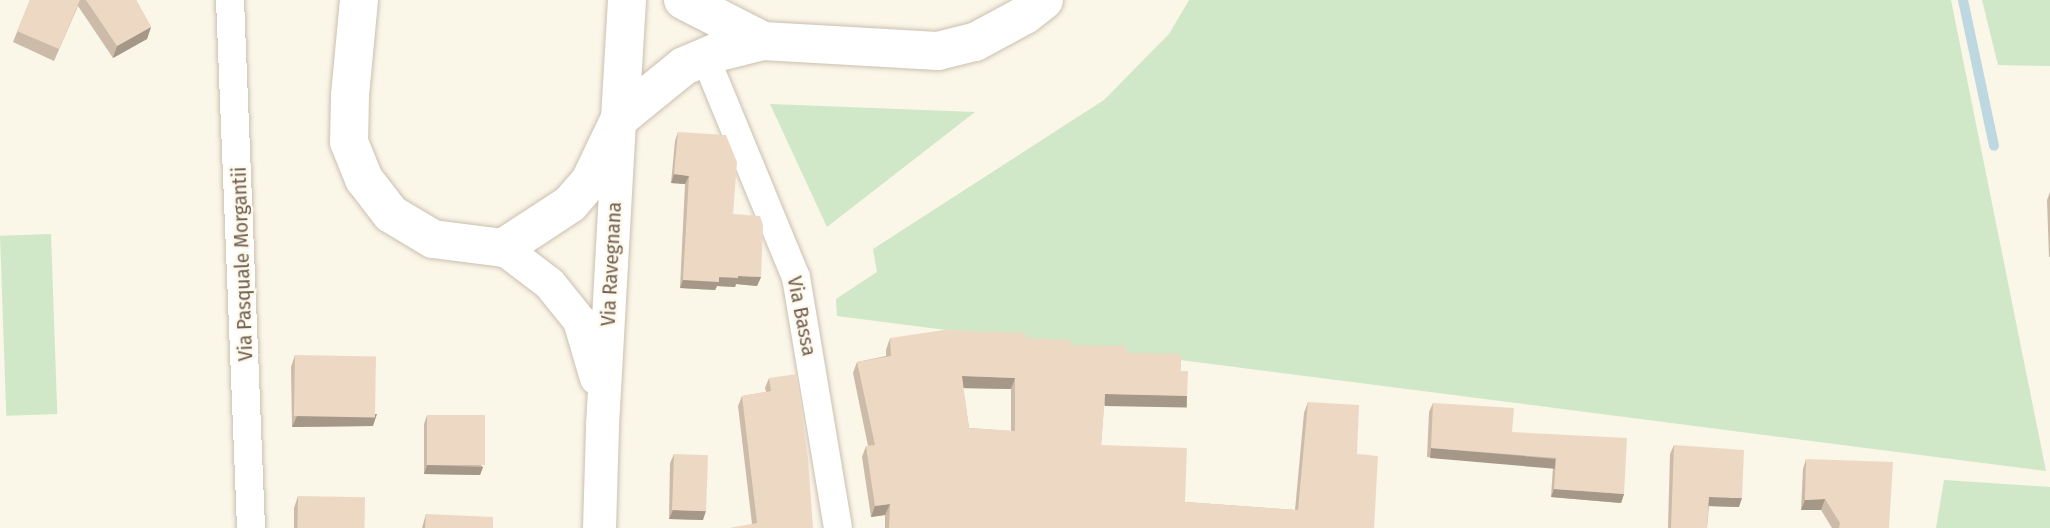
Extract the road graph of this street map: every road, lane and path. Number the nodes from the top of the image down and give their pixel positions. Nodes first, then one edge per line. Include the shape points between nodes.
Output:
1 (230, 0) edge
2 (359, 0) edge
3 (627, 0) edge
4 (683, 0) edge
5 (1044, 0) edge
6 (763, 41) junction
7 (713, 76) dead end
8 (620, 118) junction
9 (503, 248) junction
10 (601, 425) junction
11 (251, 528) edge
12 (599, 528) edge
13 (838, 528) edge

1 - 11 street, Via Pasquale Morgantii
2 - 9 main road via 349,142 364,179 391,214 433,239
3 - 8 main road, Via Ravegnana
4 - 6 main road
5 - 6 main road via 975,42 938,51
6 - 8 main road via 715,52 684,66
7 - 13 street, Via Bassa via 796,277
8 - 9 main road via 590,181 570,204
8 - 10 street, Via Ravegnana
9 - 10 street via 548,283 579,320 594,364
10 - 12 street, Via Ravegnana

